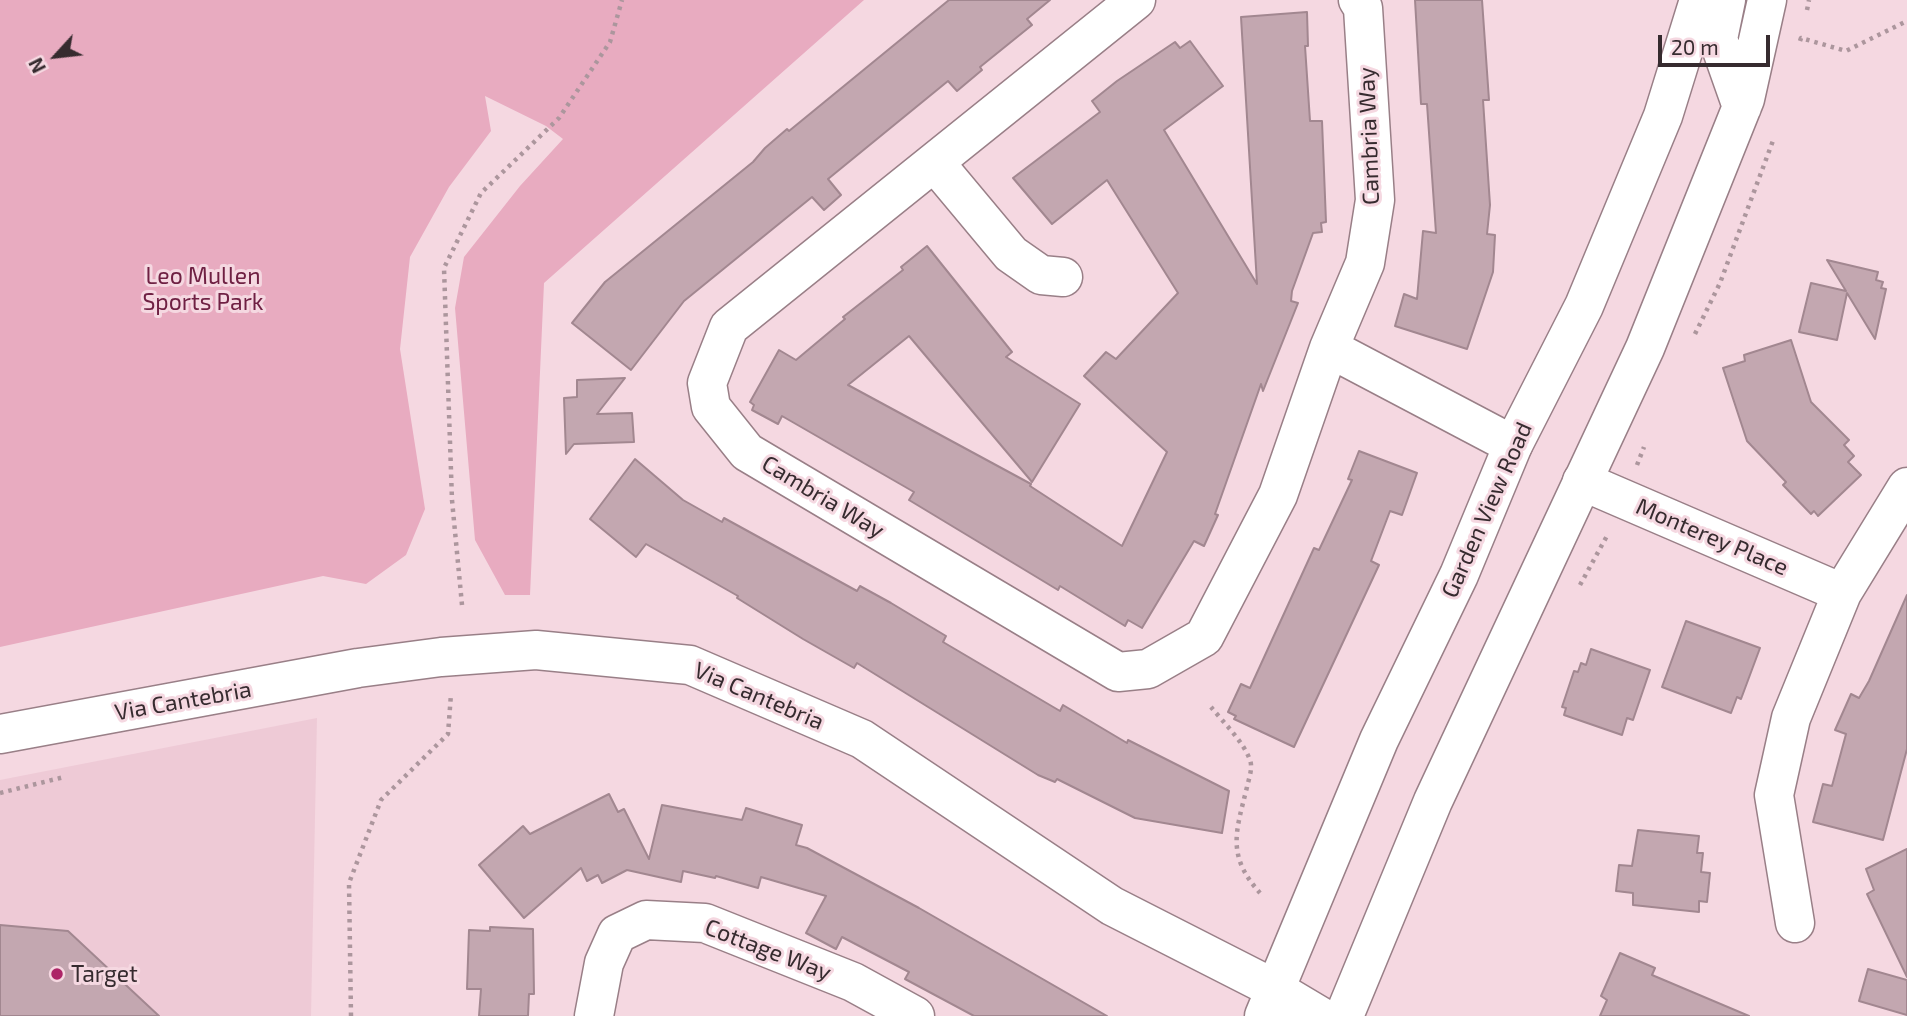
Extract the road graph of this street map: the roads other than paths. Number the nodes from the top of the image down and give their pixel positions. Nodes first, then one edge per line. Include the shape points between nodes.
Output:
1 (1136, 0) edge
2 (1358, 0) edge
3 (1699, 0) edge
4 (1727, 0) edge
5 (1767, 0) edge
6 (1742, 107) junction
7 (935, 163) junction
8 (1063, 277) dead end
9 (1329, 348) junction
10 (1513, 445) junction
11 (1582, 481) junction
12 (1907, 487) edge
13 (1842, 593) junction
14 (0, 734) edge
15 (1794, 923) dead end
16 (1268, 1002) edge
17 (594, 1016) edge
18 (915, 1016) edge
19 (1320, 1016) edge
20 (1344, 1016) edge

1 - 7 main road, Cambria Way
2 - 9 main road, Cambria Way via 1363,8 1375,200 1365,263
3 - 10 main road, Garden View Road via 1658,129 1584,306
4 - 6 main road via 1718,39
5 - 6 main road
6 - 11 main road via 1645,348
7 - 8 main road via 1011,254 1041,275
7 - 9 main road, Cambria Way via 729,327 707,383 711,407 747,452 1118,672 1148,669 1204,637 1278,495
9 - 10 main road
10 - 16 main road, Garden View Road via 1459,575 1379,740
11 - 13 main road, Monterey Place
11 - 20 main road via 1433,801
12 - 13 main road
13 - 15 main road via 1791,718 1774,795
14 - 16 main road, Via Cantebria via 441,657 536,650 690,665 862,739 1112,906
16 - 19 main road, Via Cantebria
17 - 18 main road, Cottage Way via 604,963 617,934 646,919 705,923 853,982

